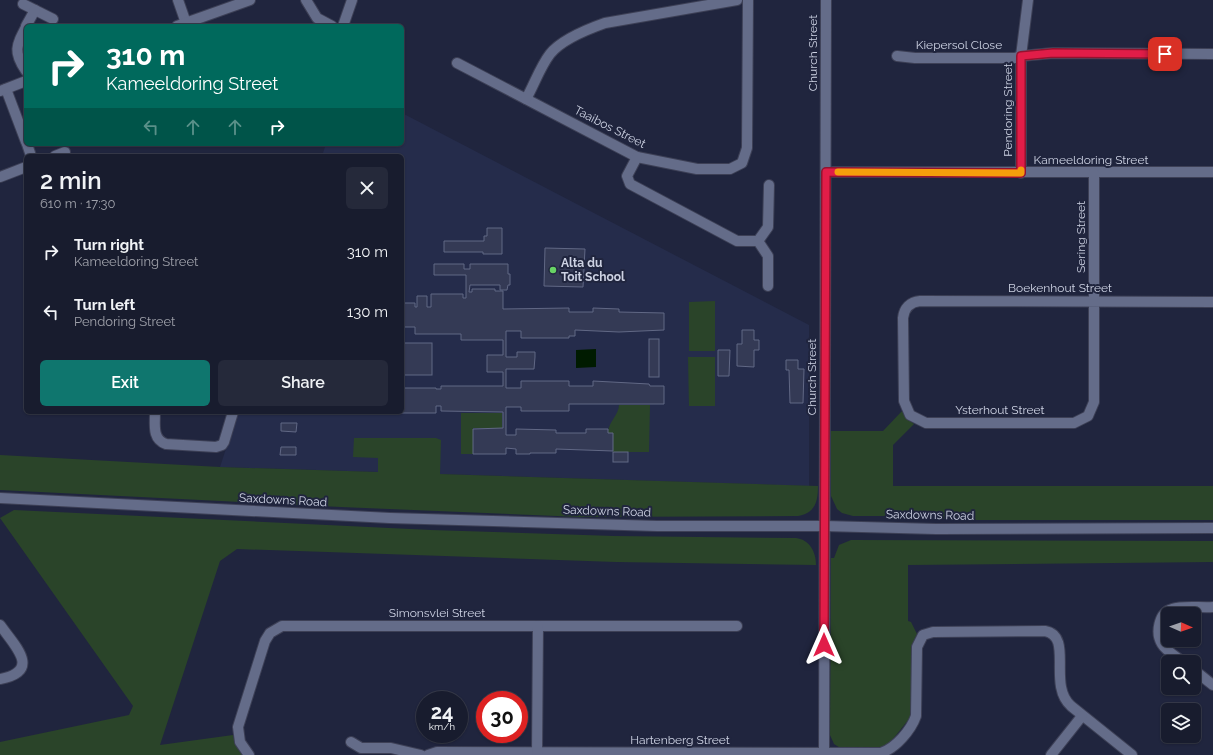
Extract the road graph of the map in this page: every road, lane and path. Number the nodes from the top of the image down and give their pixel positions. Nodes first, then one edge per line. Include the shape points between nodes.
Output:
1 (178, 0) edge
2 (250, 0) edge
3 (306, 0) edge
4 (352, 0) edge
5 (737, 0) edge
6 (748, 0) edge
7 (826, 0) edge
8 (1028, 0) edge
9 (23, 4) dead end
10 (35, 10) junction
11 (53, 19) dead end
12 (27, 24) edge
13 (181, 24) edge
14 (328, 24) edge
15 (344, 24) edge
16 (24, 30) edge
17 (1213, 54) edge
18 (897, 56) dead end
19 (1021, 56) junction
20 (457, 63) dead end
21 (24, 69) edge
22 (24, 82) edge
23 (3, 90) edge
24 (526, 99) junction
25 (24, 138) edge
26 (65, 152) dead end
27 (60, 154) edge
28 (637, 157) junction
29 (24, 168) edge
30 (826, 172) junction
31 (1213, 172) edge
32 (1021, 173) junction
33 (1094, 173) junction
34 (0, 177) edge
35 (769, 185) dead end
36 (758, 241) junction
37 (768, 286) dead end
38 (1094, 302) junction
39 (1213, 302) edge
40 (908, 305) joint
41 (155, 414) edge
42 (232, 414) edge
43 (0, 498) edge
44 (824, 526) junction
45 (1213, 528) edge
46 (1213, 608) edge
47 (0, 625) edge
48 (538, 626) junction
49 (737, 626) dead end
50 (1175, 655) edge
51 (1201, 676) edge
52 (0, 679) edge
53 (1213, 685) edge
54 (1082, 716) junction
55 (351, 742) dead end
56 (537, 754) edge
57 (677, 754) edge
58 (824, 754) edge
59 (249, 755) edge
60 (421, 755) edge
61 (428, 755) edge
62 (1051, 755) edge
63 (1132, 755) edge

1 - 13 street
2 - 13 street
3 - 14 street via 317,18
4 - 15 street
5 - 24 street via 605,24 588,30 550,54
6 - 28 street, Taaibos Street via 747,148 742,163 730,169 697,169
7 - 30 street, Church Street
8 - 19 street, Pendoring Street
9 - 10 street
10 - 11 street
10 - 12 street
16 - 21 street via 17,45 19,62
17 - 19 street, Kiepersol Close via 1053,53
18 - 19 street, Kiepersol Close
19 - 32 street, Pendoring Street
20 - 24 street, Taaibos Street
22 - 23 street
23 - 25 street
24 - 28 street, Taaibos Street
26 - 27 street
28 - 36 street via 627,176 632,187 737,241
29 - 34 street
30 - 32 street, Kameeldoring Street
30 - 44 street, Church Street
31 - 33 street, Kameeldoring Street
32 - 33 street, Kameeldoring Street
33 - 38 street, Sering Street
35 - 36 street via 768,227
36 - 37 street via 768,256
38 - 39 street, Boekenhout Street
38 - 40 street, Boekenhout Street via 920,301
38 - 40 street, Ysterhout Street via 1094,402 1088,416 1074,423 926,423 915,419 907,411 904,401 903,318
41 - 42 street via 156,436 161,442 216,447 224,442
43 - 44 street, Saxdowns Road via 398,518 657,526
44 - 45 street, Saxdowns Road via 936,529
44 - 58 street, Church Street
46 - 50 street via 1171,609 1161,617 1161,643
47 - 52 street via 21,654 23,663 17,674
48 - 49 street, Simonsvlei Street
48 - 56 street
48 - 59 street, Simonsvlei Street via 277,628 265,641 239,721 239,737
51 - 53 street
54 - 58 street, Hartenberg Street via 1061,694 1060,646 1052,633 929,632 922,635 918,642 916,716 894,746 877,754
54 - 62 street
54 - 63 street
55 - 60 street via 361,748 391,748
56 - 57 street, Hartenberg Street
56 - 61 street, Hartenberg Street via 436,752
57 - 58 street, Hartenberg Street

